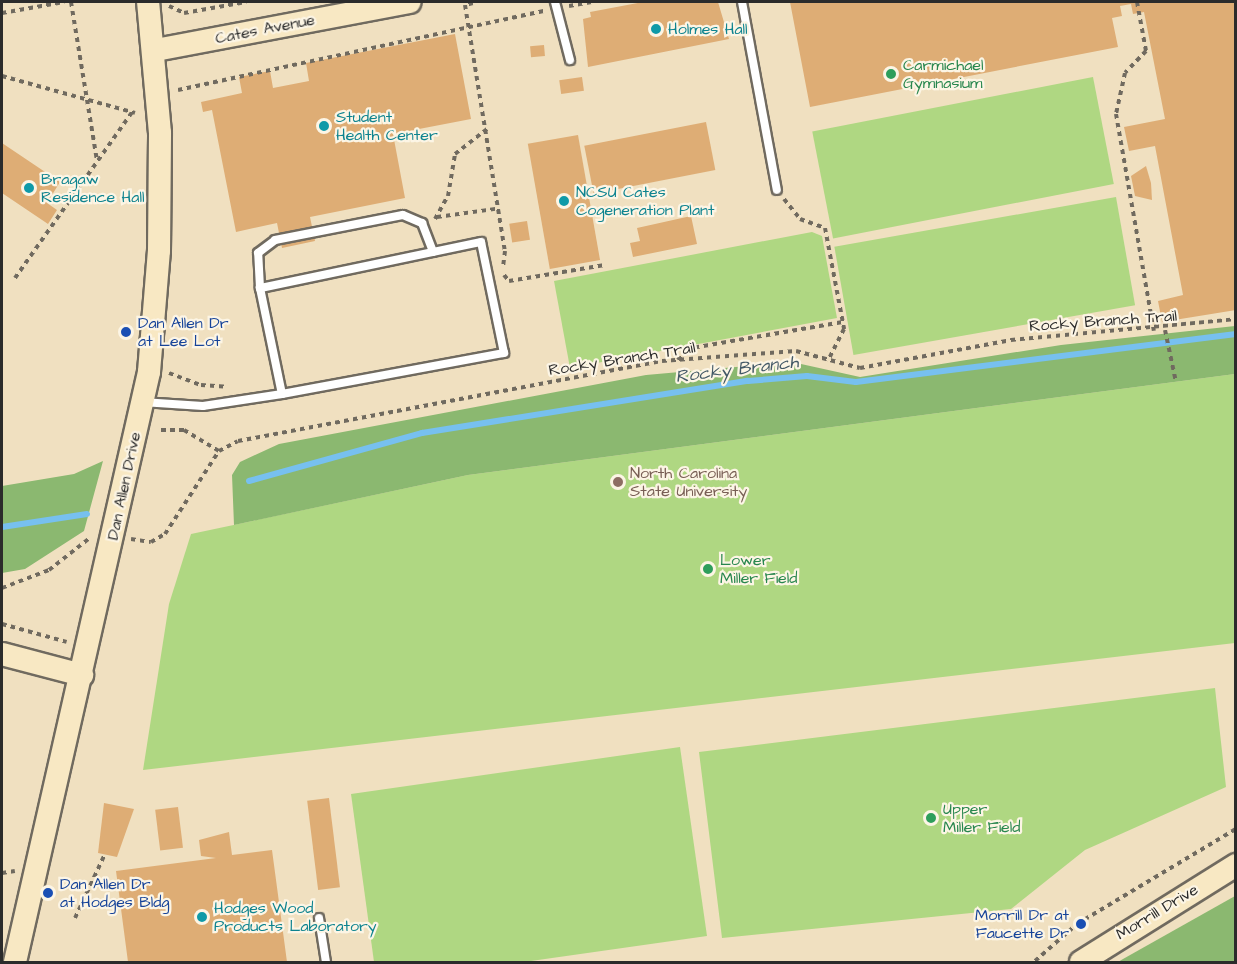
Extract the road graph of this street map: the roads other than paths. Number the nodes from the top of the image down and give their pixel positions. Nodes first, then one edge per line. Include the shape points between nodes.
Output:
1 (148, 2) edge
2 (410, 2) edge
3 (742, 2) edge
4 (555, 5) edge
5 (156, 50) junction
6 (570, 60) dead end
7 (777, 190) road end
8 (434, 252) junction
9 (260, 288) junction
10 (282, 394) junction
11 (142, 402) junction
12 (2, 654) edge
13 (82, 675) junction
14 (1236, 865) edge
15 (319, 918) dead end
16 (15, 963) edge
17 (326, 963) edge
18 (1081, 963) edge

1 - 5 street, Dan Allen Drive
2 - 5 street, Cates Avenue
3 - 7 lane
4 - 6 lane
5 - 11 street, Dan Allen Drive via 159,251
8 - 9 lane
8 - 9 lane via 426,229 403,215 275,240 258,253
8 - 10 lane via 481,242 504,353
9 - 10 lane
10 - 11 lane via 203,406
11 - 13 street, Dan Allen Drive
12 - 13 street
13 - 16 street, Dan Allen Drive
14 - 18 street, Morrill Drive
15 - 17 lane

